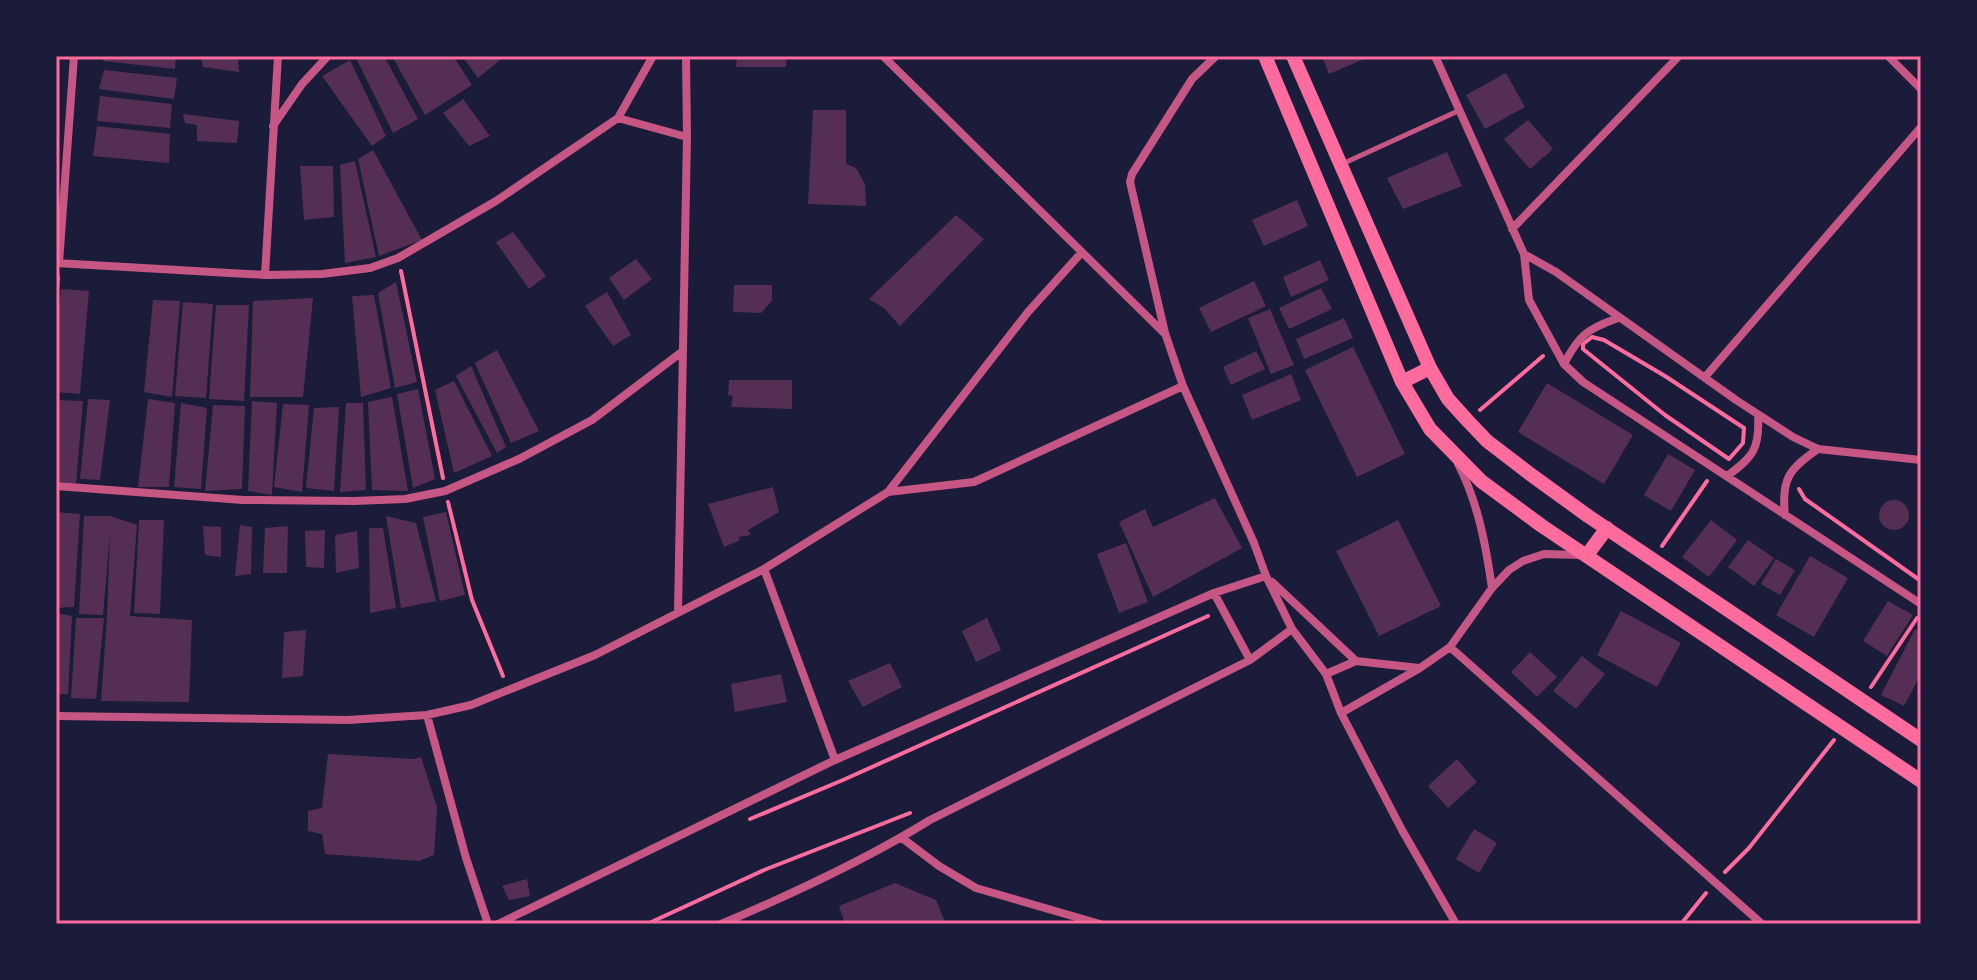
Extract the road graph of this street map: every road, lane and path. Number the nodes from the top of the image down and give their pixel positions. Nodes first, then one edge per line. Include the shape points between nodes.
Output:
1 (74, 56) edge
2 (278, 56) edge
3 (328, 56) edge
4 (653, 56) edge
5 (686, 56) edge
6 (883, 56) edge
7 (1216, 56) edge
8 (1265, 56) edge
9 (1293, 56) edge
10 (1435, 56) edge
11 (1679, 56) edge
12 (1888, 56) edge
13 (1307, 88) junction
14 (1921, 89) edge
15 (1283, 97) junction
16 (1458, 111) junction
17 (618, 118) junction
18 (272, 127) junction
19 (1921, 127) edge
20 (687, 137) junction
21 (1341, 164) junction
22 (1512, 229) junction
23 (1082, 252) junction
24 (1524, 254) junction
25 (398, 258) junction
26 (58, 263) edge
27 (265, 275) junction
28 (56, 297) edge
29 (1618, 318) junction
30 (1165, 333) junction
31 (1554, 347) junction
32 (683, 351) junction
33 (1593, 359) joint
34 (1564, 364) junction
35 (1430, 368) junction
36 (1705, 377) junction
37 (1402, 382) junction
38 (1183, 386) junction
39 (1758, 415) junction
40 (1467, 420) junction
41 (1818, 449) junction
42 (1454, 456) junction
43 (1921, 460) edge
44 (1715, 469) junction
45 (1727, 476) junction
46 (56, 486) edge
47 (1798, 486) dead end
48 (445, 491) junction
49 (888, 492) junction
50 (1785, 515) junction
51 (1607, 528) junction
52 (1587, 555) junction
53 (1652, 559) junction
54 (764, 569) junction
55 (1266, 576) junction
56 (1921, 581) edge
57 (1492, 588) junction
58 (1214, 593) junction
59 (1921, 604) edge
60 (678, 611) junction
61 (1921, 612) edge
62 (1214, 625) dead end
63 (1292, 629) junction
64 (1450, 647) junction
65 (1250, 660) junction
66 (1356, 661) junction
67 (1420, 668) junction
68 (1326, 674) junction
69 (507, 690) junction
70 (1861, 701) junction
71 (1341, 713) junction
72 (427, 715) junction
73 (56, 716) edge
74 (1843, 728) junction
75 (1921, 740) edge
76 (835, 760) junction
77 (1921, 781) edge
78 (917, 810) dead end
79 (746, 821) dead end
80 (902, 838) junction
81 (1715, 881) junction
82 (488, 924) edge
83 (498, 924) edge
84 (647, 924) edge
85 (721, 924) edge
86 (1100, 924) edge
87 (1456, 924) edge
88 (1681, 924) edge
89 (1762, 924) edge

1 - 26 street
2 - 18 street
3 - 18 street
4 - 17 street
5 - 20 street
6 - 23 street
7 - 30 street via 1192,79 1130,182
8 - 15 main road
9 - 13 main road
10 - 16 street
11 - 22 street
12 - 14 street
13 - 15 main road
13 - 21 main road
15 - 37 main road
16 - 21 lane
16 - 22 street
17 - 20 street
17 - 25 street via 496,201
18 - 27 street
19 - 36 street
20 - 32 street
21 - 35 main road
22 - 24 street
23 - 30 street
23 - 49 street via 1028,312
24 - 29 street
24 - 31 street via 1529,300
25 - 27 street via 370,268
25 - 48 path
26 - 27 street
26 - 28 path
29 - 34 street via 1586,331
29 - 36 street
30 - 38 street
31 - 34 street
31 - 40 path
32 - 48 street via 592,420
32 - 60 street
33 - 33 path via 1583,349 1592,337 1744,428 1743,443 1729,459
34 - 44 street
35 - 37 main road
35 - 40 main road
36 - 39 street
37 - 42 main road via 1421,417
38 - 49 street via 974,482
38 - 55 street
39 - 41 street
39 - 45 street via 1758,445
40 - 51 main road via 1487,441
41 - 43 street
41 - 50 street via 1785,482
42 - 52 main road
42 - 57 street via 1472,490
44 - 45 street
44 - 53 path
45 - 50 street
46 - 48 street via 274,501 405,499
47 - 56 path via 1805,499
48 - 69 path via 472,600
49 - 54 street
50 - 59 street
51 - 52 main road
51 - 53 main road
52 - 57 street via 1544,554 1523,561
52 - 74 main road
53 - 70 main road
54 - 60 street
54 - 76 street
55 - 58 street
55 - 63 street
55 - 66 street
57 - 64 street
58 - 65 street
58 - 76 street
60 - 69 street via 595,655
61 - 70 path
62 - 79 path via 1208,615
63 - 65 street
63 - 68 street
64 - 67 street
64 - 81 street
65 - 80 street
66 - 67 street
66 - 68 street
67 - 71 street
68 - 71 street
69 - 72 street
70 - 75 main road
71 - 87 street
72 - 73 street via 348,720
72 - 82 street
74 - 77 main road
74 - 81 path via 1749,848
76 - 83 street
78 - 84 path via 764,870
80 - 85 street
80 - 86 street via 976,888
81 - 88 path
81 - 89 street

